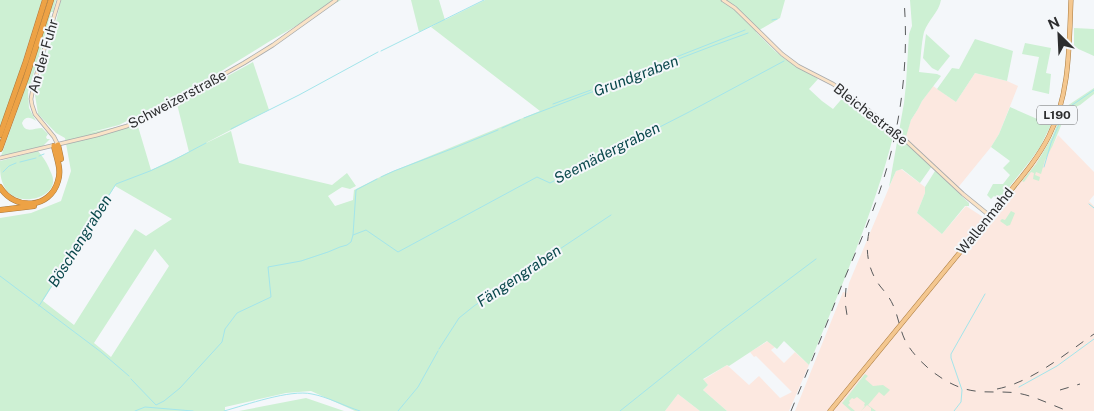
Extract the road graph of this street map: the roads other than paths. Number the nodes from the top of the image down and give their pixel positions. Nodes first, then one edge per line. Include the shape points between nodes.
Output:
1 (45, 0) edge
2 (50, 0) edge
3 (59, 0) edge
4 (336, 0) edge
5 (723, 0) edge
6 (1071, 0) edge
7 (0, 135) edge
8 (3, 142) junction
9 (56, 145) junction
10 (0, 149) edge
11 (0, 157) edge
12 (0, 187) edge
13 (0, 210) edge
14 (990, 216) junction
15 (830, 411) edge

1 - 7 highway
2 - 8 highway
3 - 9 main road, An der Fuhr via 31,99 35,114
4 - 9 main road, Schweizerstraße via 259,54 171,104 118,129
5 - 14 main road, Bleichestraße via 786,58 833,84 904,139
6 - 14 main road, Wallenmahd / L190 via 1068,68 1055,123 1040,152
8 - 10 highway
8 - 11 highway
9 - 11 main road, Schweizerstraße
9 - 12 highway via 59,177 48,196 31,204 19,202
9 - 13 highway via 63,172 53,196 36,206
14 - 15 main road, Wallenmahd / L190

